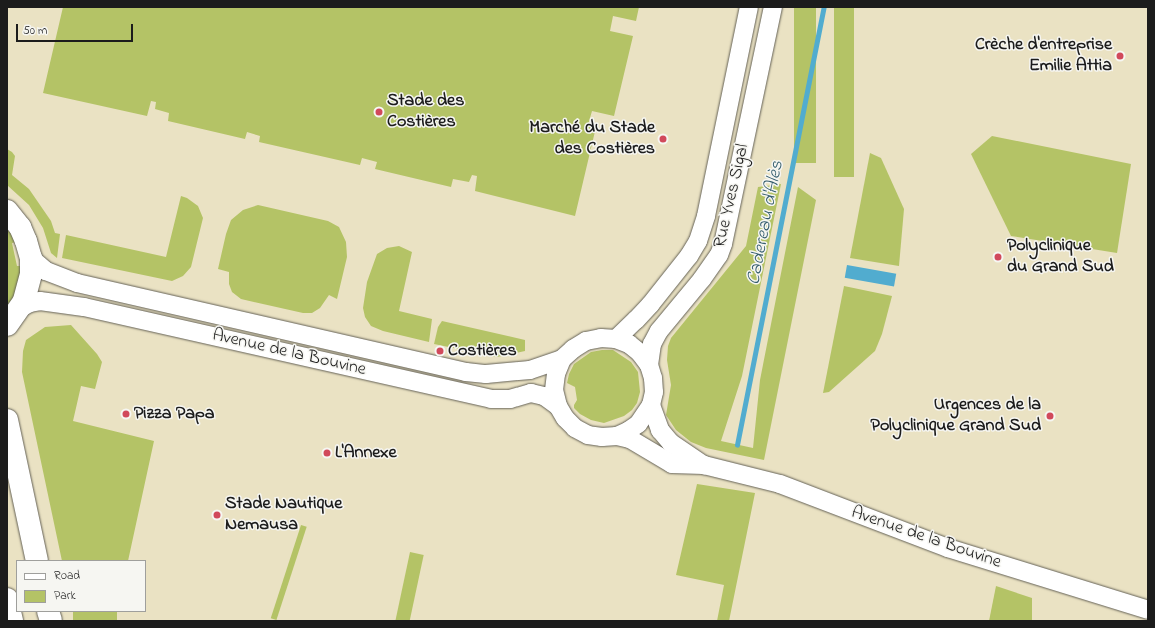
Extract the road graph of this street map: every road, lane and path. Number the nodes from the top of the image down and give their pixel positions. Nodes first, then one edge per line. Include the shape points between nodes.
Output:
1 (749, 7) edge
2 (773, 7) edge
3 (7, 212) edge
4 (31, 258) junction
5 (13, 317) edge
6 (616, 339) junction
7 (562, 359) junction
8 (649, 365) junction
9 (651, 405) junction
10 (558, 406) junction
11 (7, 420) edge
12 (617, 436) junction
13 (704, 465) junction
14 (38, 560) edge
15 (7, 599) edge
16 (1148, 610) edge
17 (12, 621) edge

1 - 6 street, Rue Yves Sigal via 706,216 698,241 645,310
2 - 8 street, Rue Yves Sigal via 723,244 719,255 702,279 659,330 652,344
3 - 4 main road via 23,233
4 - 5 main road via 30,284
4 - 7 street, Avenue de la Bouvine via 46,271 77,282 466,372 486,374 530,370
5 - 10 street, Avenue de la Bouvine via 30,303 40,301 84,306 491,399 510,399 532,393 544,396
6 - 7 street via 600,338 586,341 573,348
6 - 8 street via 629,344
7 - 10 street via 556,374 554,390
8 - 9 street via 653,385
9 - 12 street via 638,424
9 - 13 street, Avenue de la Bouvine via 660,430 671,444
10 - 12 street via 575,428 588,435
11 - 14 main road
12 - 13 street, Avenue de la Bouvine via 630,439 672,464
13 - 16 street, Avenue de la Bouvine via 780,484 948,548
15 - 17 main road

